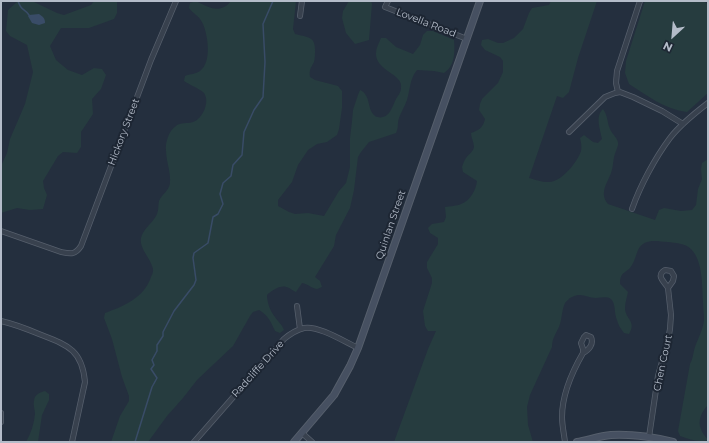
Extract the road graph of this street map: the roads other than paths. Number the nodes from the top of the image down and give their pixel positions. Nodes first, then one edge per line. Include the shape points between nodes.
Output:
1 (176, 1) edge
2 (302, 1) edge
3 (388, 1) edge
4 (480, 1) edge
5 (640, 1) edge
6 (300, 16) dead end
7 (467, 39) junction
8 (618, 92) junction
9 (708, 103) edge
10 (683, 124) junction
11 (569, 132) dead end
12 (632, 209) dead end
13 (1, 230) edge
14 (668, 288) dead end
15 (297, 306) dead end
16 (1, 320) edge
17 (300, 329) junction
18 (358, 348) junction
19 (583, 353) dead end
20 (1, 413) edge
21 (1, 422) edge
22 (302, 433) junction
23 (649, 437) junction
24 (72, 442) edge
25 (194, 442) edge
26 (294, 442) edge
27 (312, 442) edge
28 (565, 442) edge
29 (577, 442) edge
30 (673, 442) edge

1 - 13 street, Hickory Street via 81,246 76,253 61,252
2 - 6 street
3 - 7 street, Lovella Road via 386,7
4 - 7 street, Quinlan Street
5 - 8 street via 616,71
7 - 18 street, Quinlan Street
8 - 10 street via 662,111
8 - 11 street via 605,97
9 - 10 street
10 - 12 street via 670,138 654,163
14 - 23 street, Chen Court via 670,329 658,376
15 - 17 street
16 - 24 street via 64,344 77,356 83,367 85,382
17 - 18 street via 318,330
17 - 25 street, Radcliffe Drive via 284,339
18 - 22 street, Quinlan Street via 334,395
19 - 28 street via 568,384 564,400 562,417
20 - 21 street
22 - 26 street, Quinlan Street
22 - 27 street
23 - 29 street via 610,435
23 - 30 street

